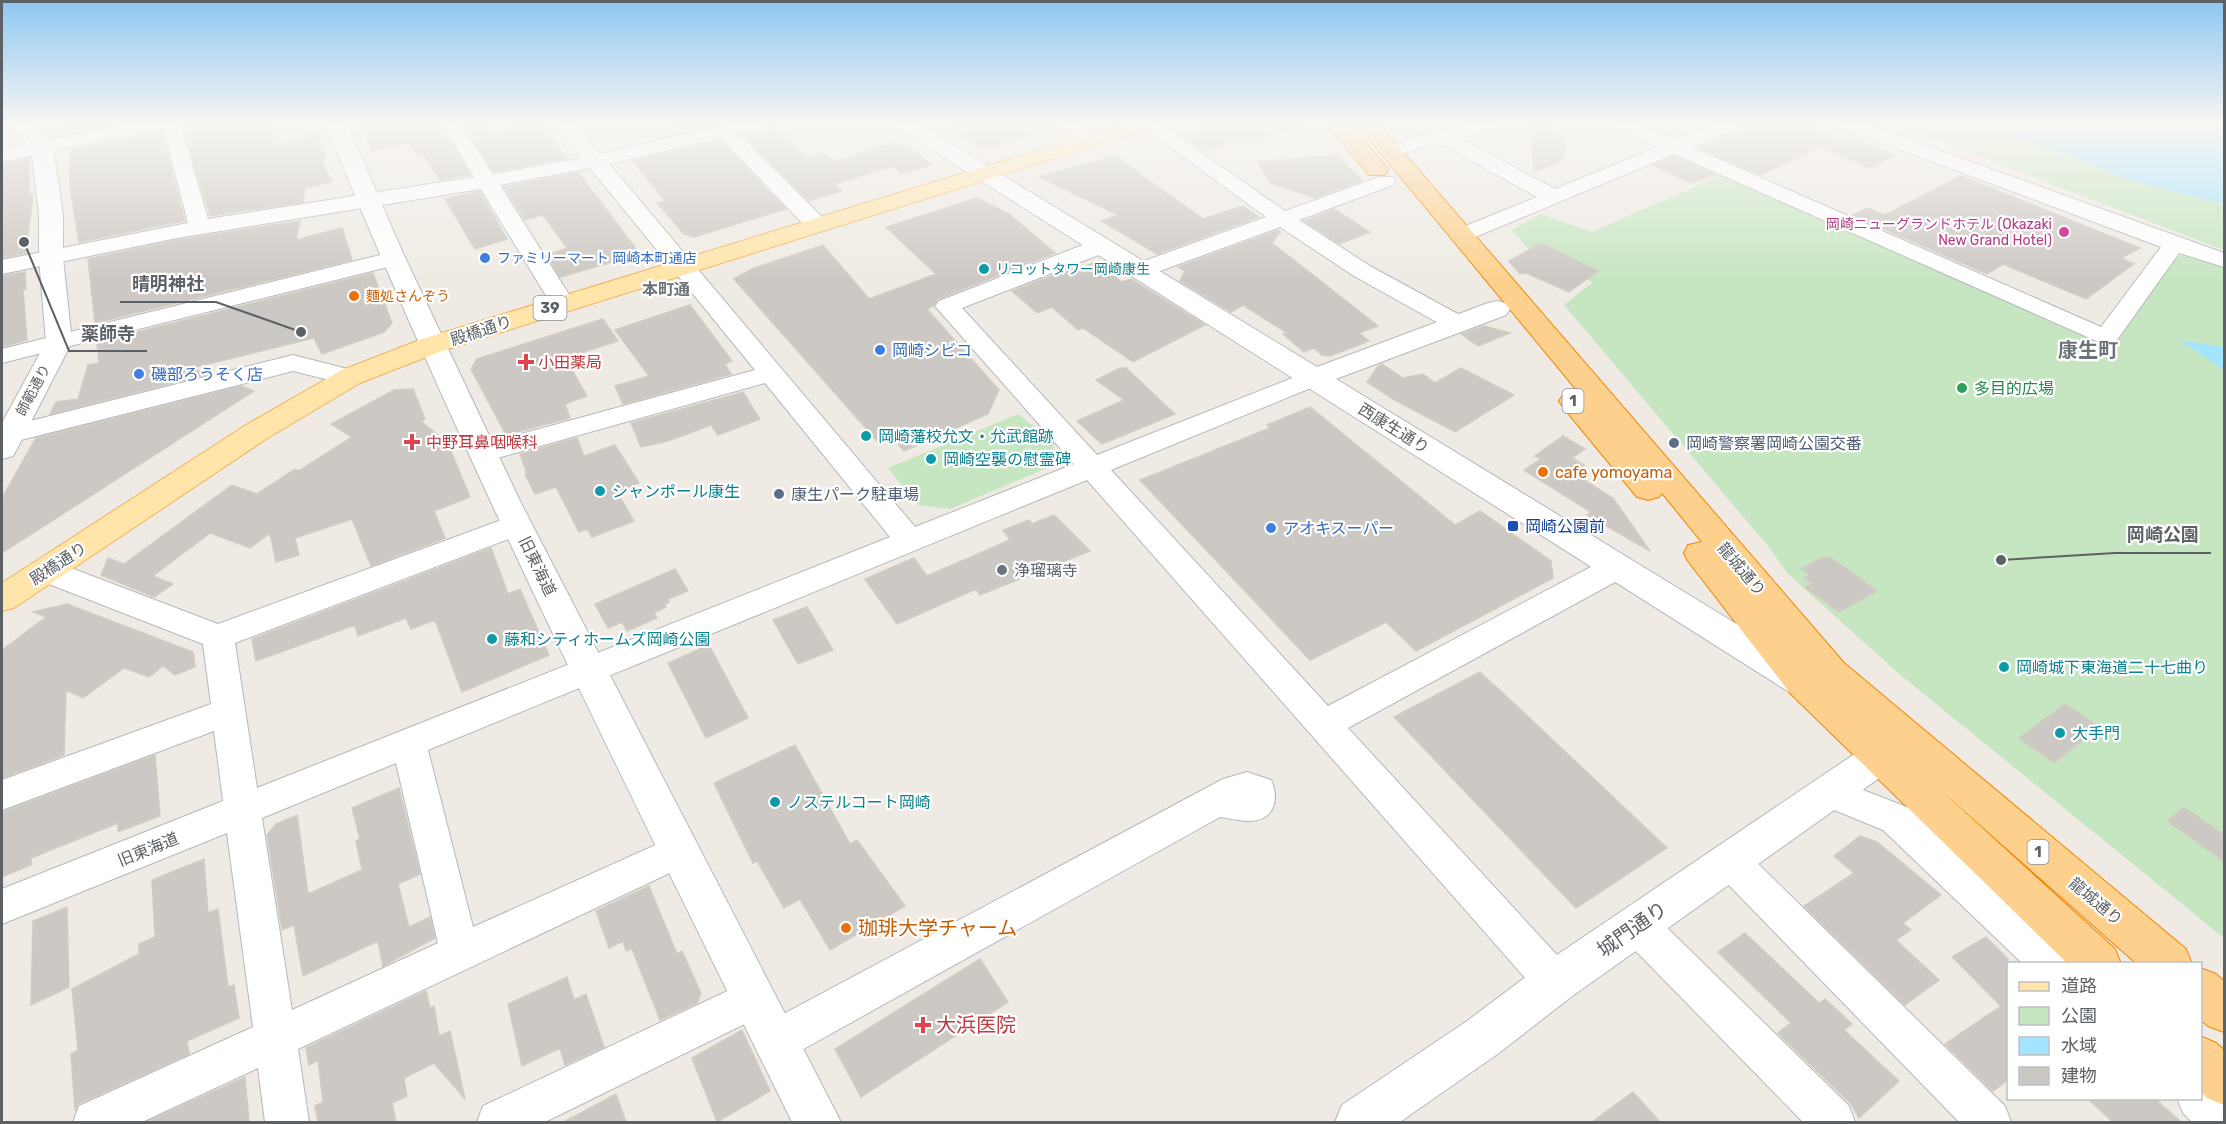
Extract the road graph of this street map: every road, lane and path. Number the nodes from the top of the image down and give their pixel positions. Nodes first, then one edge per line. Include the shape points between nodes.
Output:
1 (46, 175) edge
2 (185, 175) edge
3 (357, 175) edge
4 (485, 175) edge
5 (516, 175) edge
6 (608, 175) edge
7 (764, 175) edge
8 (976, 175) edge
9 (988, 175) edge
10 (1221, 175) edge
11 (1381, 175) edge
12 (1410, 175) edge
13 (1513, 175) edge
14 (1604, 175) edge
15 (1734, 175) edge
16 (1989, 175) edge
17 (488, 181) junction
18 (1386, 181) junction
19 (1553, 197) junction
20 (368, 202) junction
21 (1284, 220) junction
22 (816, 224) junction
23 (200, 228) junction
24 (1461, 236) junction
25 (2174, 244) junction
26 (1101, 246) junction
27 (51, 258) junction
28 (392, 259) junction
29 (2224, 260) edge
30 (684, 266) junction
31 (2, 267) edge
32 (1141, 270) junction
33 (563, 304) junction
34 (1497, 309) junction
35 (1458, 324) junction
36 (59, 342) junction
37 (432, 345) junction
38 (2, 356) edge
39 (772, 373) junction
40 (350, 377) junction
41 (1314, 378) junction
42 (5, 442) edge
43 (483, 453) junction
44 (1093, 466) junction
45 (517, 525) junction
46 (910, 541) junction
47 (1617, 567) junction
48 (47, 571) junction
49 (2, 600) edge
50 (218, 637) junction
51 (590, 671) junction
52 (1803, 683) junction
53 (228, 712) junction
54 (1325, 724) junction
55 (409, 744) junction
56 (1893, 748) junction
57 (1830, 792) junction
58 (2, 795) edge
59 (1218, 801) dead end
60 (243, 811) junction
61 (680, 850) junction
62 (1730, 861) junction
63 (2, 907) edge
64 (1637, 925) junction
65 (460, 952) junction
66 (2051, 962) edge
67 (2098, 962) edge
68 (2169, 962) edge
69 (1555, 982) junction
70 (2202, 991) edge
71 (755, 998) junction
72 (2224, 1010) edge
73 (275, 1039) junction
74 (776, 1041) junction
75 (2202, 1061) edge
76 (2224, 1081) edge
77 (2200, 1100) edge
78 (95, 1122) edge
79 (287, 1122) edge
80 (499, 1122) edge
81 (817, 1122) edge
82 (1359, 1122) edge
83 (1833, 1122) edge
84 (1989, 1122) edge
85 (2224, 1122) edge

1 - 27 street
2 - 23 street
3 - 20 street, 旧東海道
4 - 17 street
5 - 17 street
6 - 30 street
7 - 22 street
8 - 22 main road, 殿橋通り / 39
9 - 26 street, 西康生通り
10 - 21 street
11 - 18 highway, 龍城通り / 1
12 - 24 highway, 龍城通り / 1
13 - 19 street
14 - 19 street
15 - 25 street via 2101,336 2108,335
16 - 25 street
17 - 20 street
17 - 33 street
18 - 21 street
18 - 34 highway, 龍城通り / 1
19 - 24 street
20 - 23 street
20 - 28 street, 旧東海道
21 - 32 street
21 - 35 street via 1362,272
22 - 30 main road, 殿橋通り / 39
23 - 27 street
24 - 56 highway, 龍城通り / 1 via 1628,429
25 - 29 street
26 - 32 street, 西康生通り
26 - 44 street via 947,306
27 - 31 street
27 - 36 street
28 - 36 street
28 - 37 street, 旧東海道
30 - 33 main road, 殿橋通り / 39
30 - 39 street
32 - 41 street, 西康生通り
33 - 37 main road, 殿橋通り / 39
34 - 35 street
34 - 52 highway, 龍城通り / 1 via 1695,546
35 - 41 street
36 - 38 street
36 - 42 street, 師範通り
37 - 40 main road, 殿橋通り / 39
37 - 43 street, 旧東海道
39 - 43 street
39 - 46 street
40 - 42 street via 293,363
40 - 48 main road, 殿橋通り / 39 via 256,432
41 - 44 street
41 - 47 street, 西康生通り
43 - 45 street, 旧東海道
44 - 46 street
44 - 54 street
45 - 50 street
45 - 51 street, 旧東海道
46 - 51 street
47 - 52 street, 西康生通り
47 - 54 street
48 - 49 main road, 殿橋通り / 39
48 - 50 street
50 - 53 street
51 - 55 street, 旧東海道
51 - 61 street
52 - 56 highway, 龍城通り / 1
53 - 58 street
53 - 60 street
54 - 69 street
55 - 60 street, 旧東海道
55 - 65 street
56 - 57 street, 城門通り
56 - 67 highway, 龍城通り / 1
56 - 68 highway, 龍城通り / 1
57 - 62 street, 城門通り
57 - 66 street via 1896,819
59 - 74 street
60 - 63 street, 旧東海道
60 - 73 street
61 - 65 street
61 - 71 street
62 - 64 street, 城門通り
62 - 84 street
64 - 69 street, 城門通り
64 - 83 street
65 - 73 street
69 - 82 street, 城門通り
70 - 72 highway
71 - 74 street
71 - 80 street
73 - 78 street
73 - 79 street
74 - 81 street
75 - 76 highway
77 - 85 street

